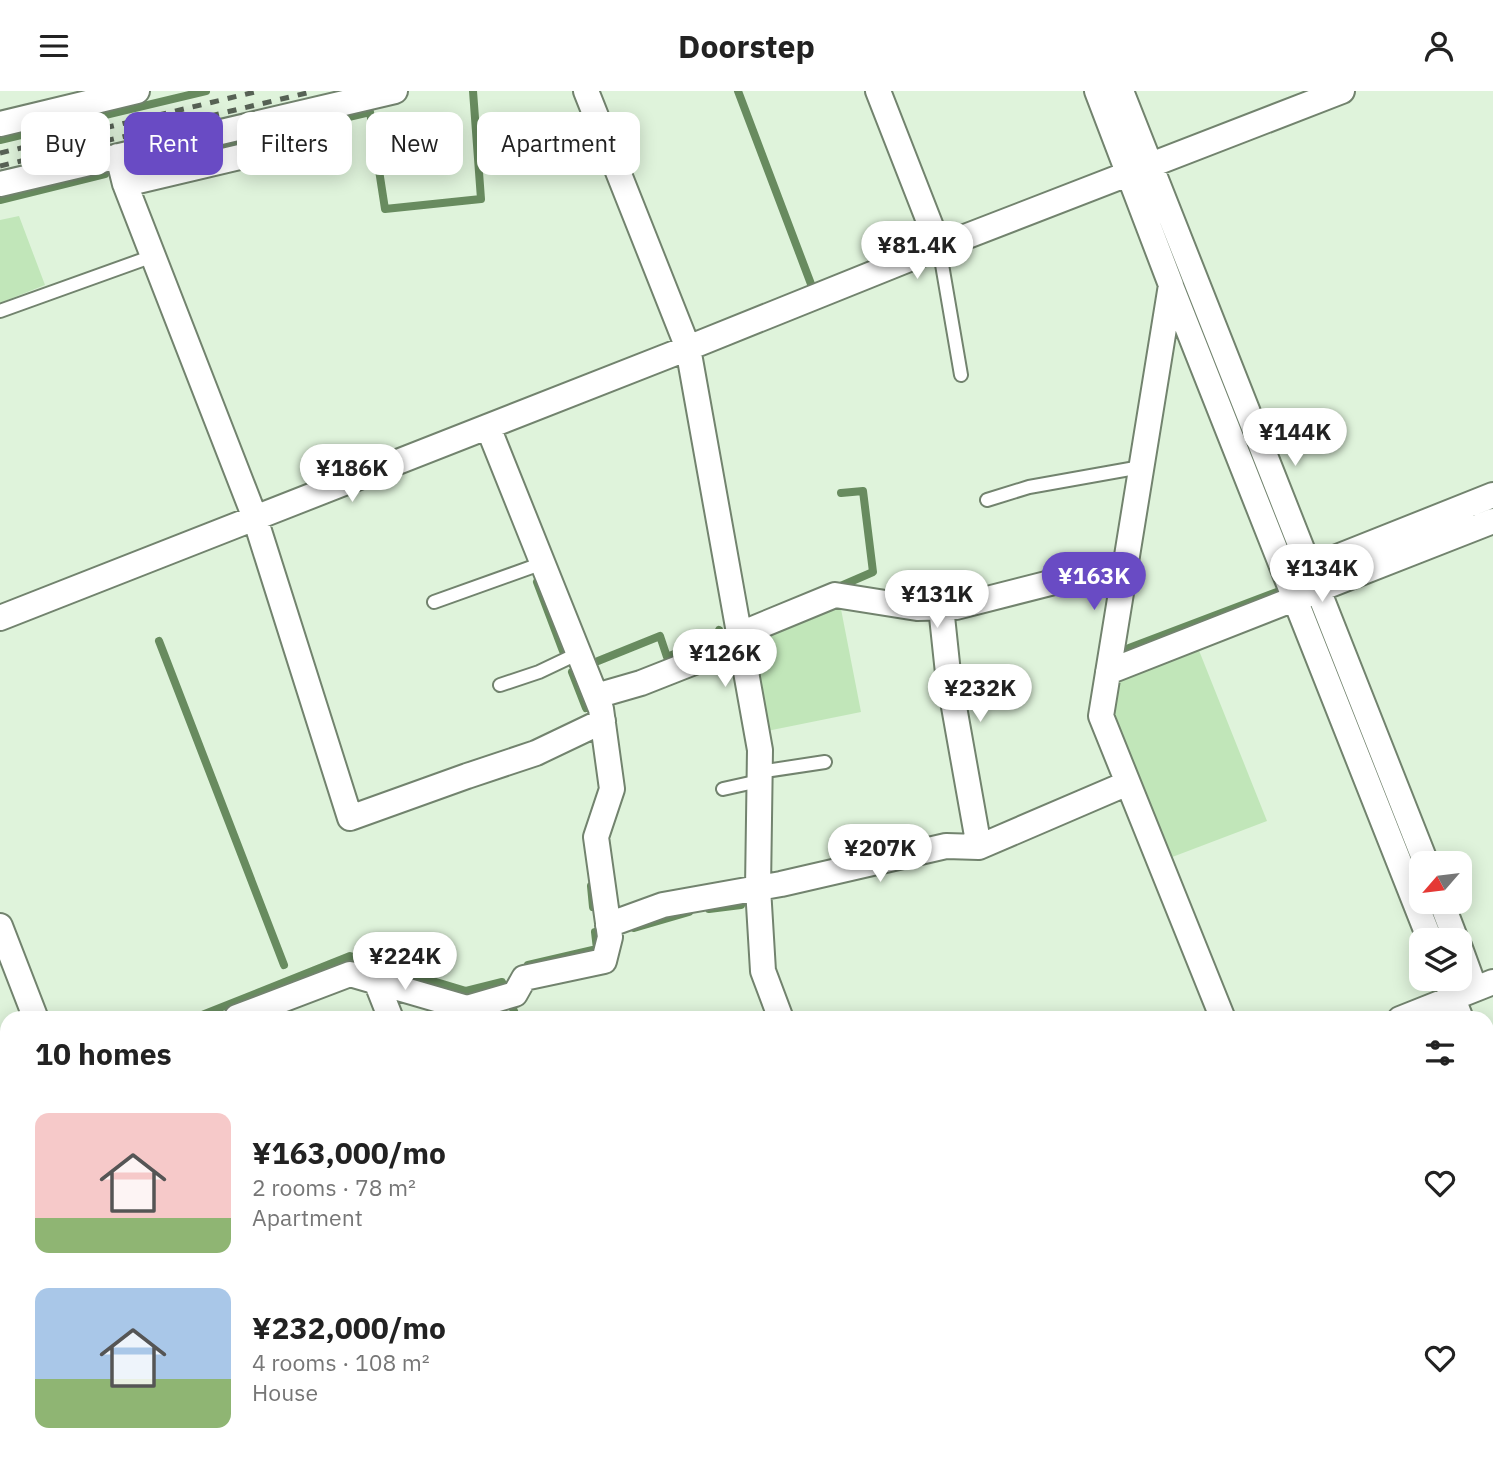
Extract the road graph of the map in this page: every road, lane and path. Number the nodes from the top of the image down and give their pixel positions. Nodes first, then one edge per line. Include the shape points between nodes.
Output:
1 (137, 91) edge
2 (396, 91) edge
3 (586, 91) edge
4 (878, 91) edge
5 (1097, 91) edge
6 (1121, 91) edge
7 (1342, 91) edge
8 (0, 124) edge
9 (118, 156) junction
10 (237, 158) edge
11 (1141, 171) junction
12 (0, 184) edge
13 (125, 184) junction
14 (939, 247) junction
15 (153, 256) junction
16 (1171, 285) junction
17 (0, 311) edge
18 (688, 348) junction
19 (961, 375) dead end
20 (488, 427) junction
21 (1141, 467) junction
22 (1493, 495) edge
23 (987, 500) dead end
24 (255, 518) junction
25 (1493, 521) edge
26 (542, 563) junction
27 (1125, 564) junction
28 (1315, 578) junction
29 (1291, 588) junction
30 (434, 602) dead end
31 (941, 607) junction
32 (0, 618) edge
33 (739, 640) junction
34 (579, 653) junction
35 (1108, 672) junction
36 (500, 685) dead end
37 (596, 696) junction
38 (603, 721) junction
39 (825, 762) dead end
40 (759, 777) junction
41 (1128, 783) junction
42 (723, 789) dead end
43 (979, 848) junction
44 (1421, 851) edge
45 (758, 888) junction
46 (608, 925) junction
47 (0, 926) edge
48 (1425, 928) edge
49 (376, 981) junction
50 (1465, 993) edge
51 (33, 1011) edge
52 (253, 1011) edge
53 (388, 1011) edge
54 (778, 1011) edge
55 (1220, 1011) edge
56 (1420, 1011) edge

1 - 8 street
2 - 9 street
3 - 18 street
4 - 14 street
5 - 11 street
6 - 11 street
7 - 11 street
9 - 12 street
9 - 13 street
10 - 13 street
11 - 14 street
11 - 16 street
11 - 28 street
13 - 15 street
14 - 18 street
14 - 19 lane
15 - 17 lane
15 - 24 street
16 - 21 street
16 - 29 street
18 - 20 street
18 - 33 street
20 - 24 street
20 - 26 street
21 - 23 lane via 1029,487
21 - 27 street
22 - 28 street
24 - 32 street
24 - 38 street via 350,818 536,753
25 - 28 street
26 - 30 lane
26 - 34 street
27 - 31 street
27 - 35 street
28 - 29 street
28 - 44 street
29 - 35 street
29 - 48 street
31 - 33 street via 917,608 835,595
31 - 43 street
33 - 37 street via 642,683
33 - 40 street via 760,750
34 - 36 lane
34 - 37 street
35 - 41 street via 1101,716
37 - 38 street
38 - 46 street via 612,789 596,837
39 - 40 lane
40 - 42 lane
40 - 45 street
41 - 43 street
41 - 55 street
43 - 45 street via 946,846
45 - 46 street via 663,905
45 - 54 street via 763,971
46 - 49 street via 604,961 524,978 515,994 467,1008
47 - 51 street
49 - 52 street via 350,974
49 - 53 street
50 - 56 street

